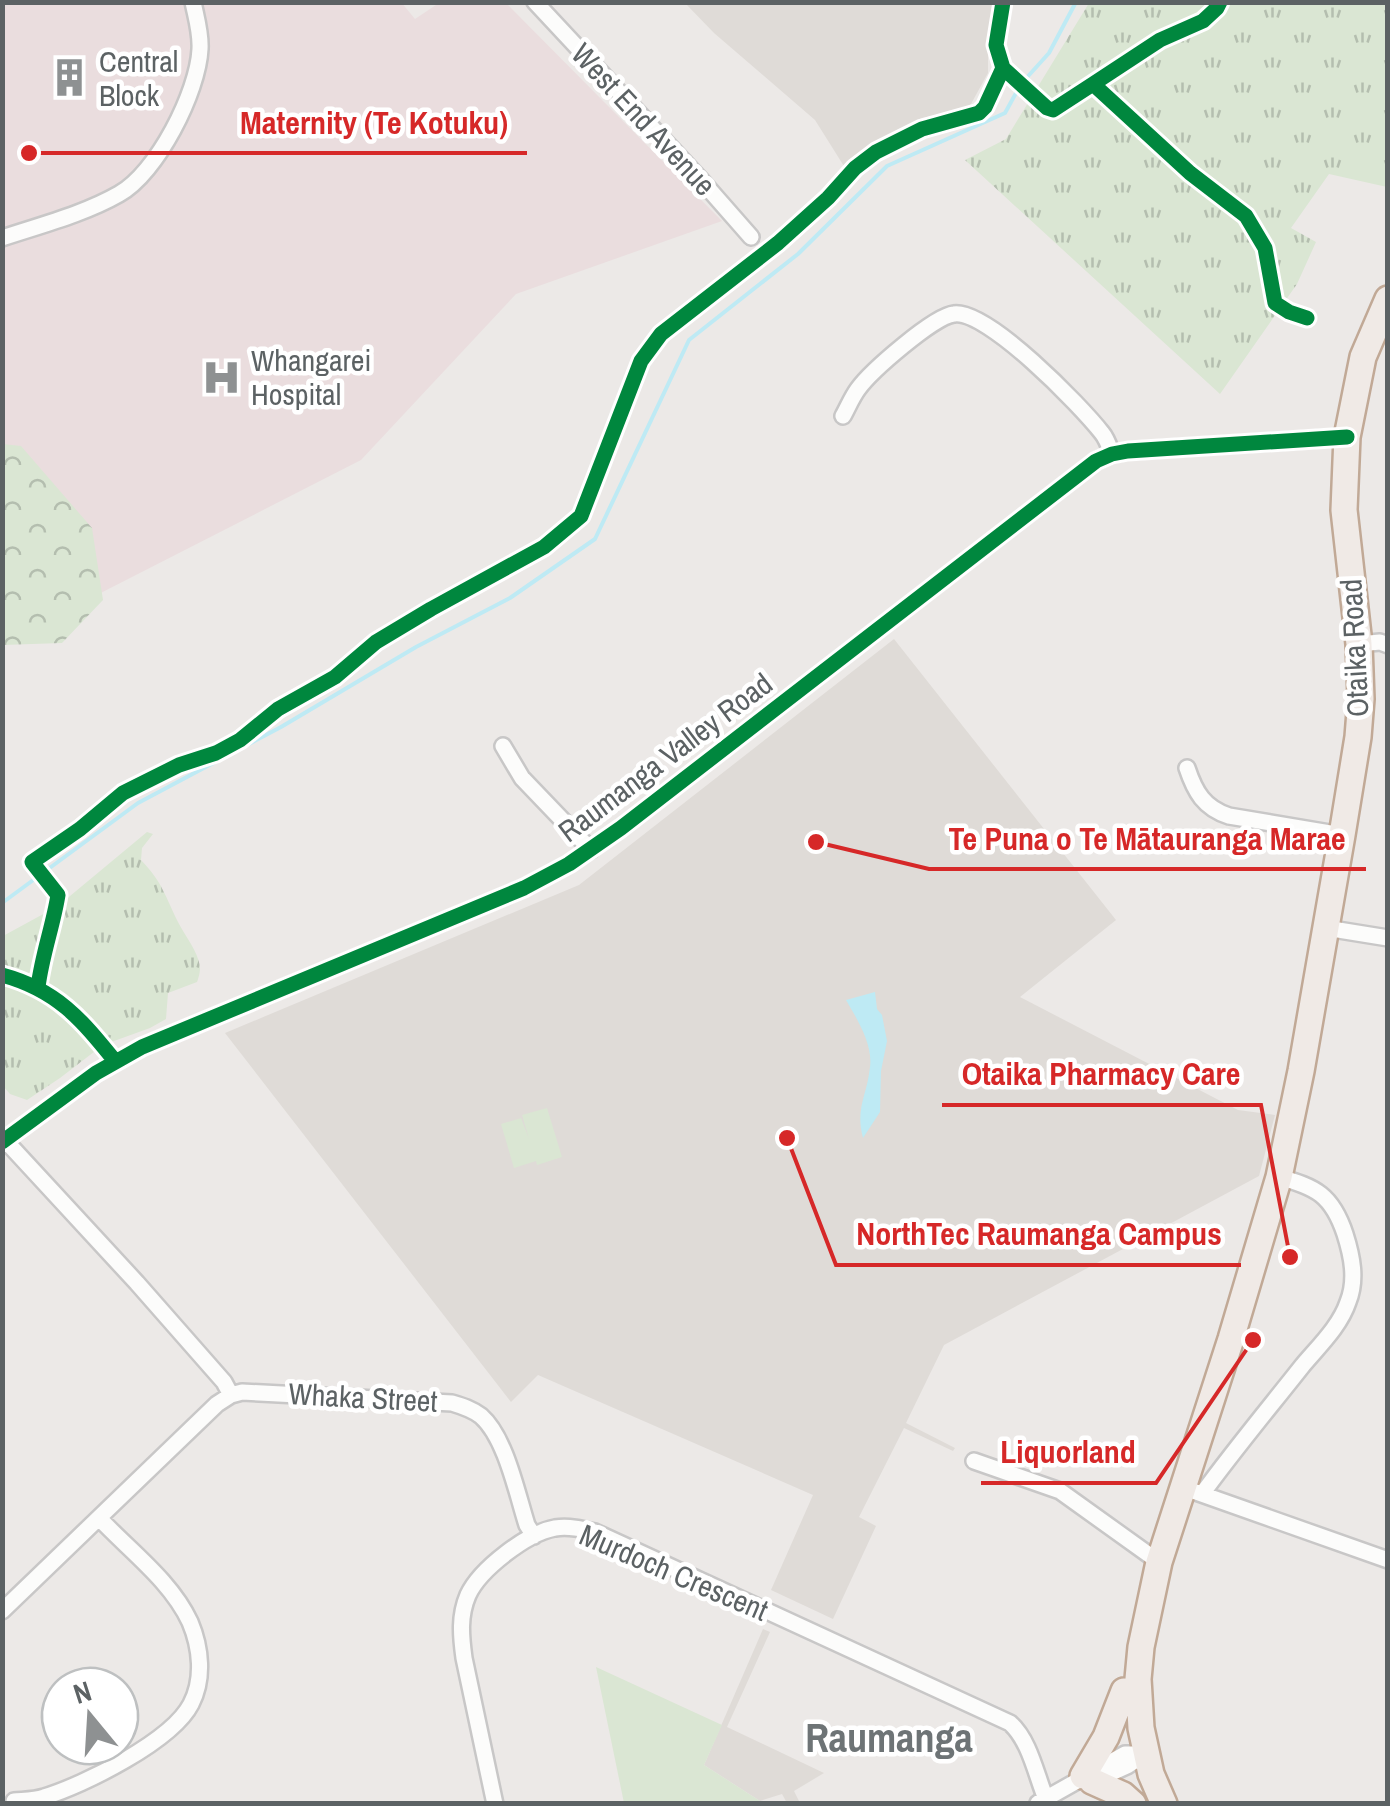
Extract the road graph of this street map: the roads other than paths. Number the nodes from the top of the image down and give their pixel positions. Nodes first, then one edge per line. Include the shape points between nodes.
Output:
1 (193, 2) edge
2 (535, 2) edge
3 (751, 237) dead end
4 (2, 238) edge
5 (1388, 299) edge
6 (843, 416) dead end
7 (1347, 436) junction
8 (1112, 454) junction
9 (1359, 644) junction
10 (1388, 645) edge
11 (503, 746) dead end
12 (1187, 768) dead end
13 (1342, 835) junction
14 (591, 850) junction
15 (1326, 928) junction
16 (1388, 938) edge
17 (4, 1141) edge
18 (1279, 1177) junction
19 (231, 1395) junction
20 (974, 1461) dead end
21 (1192, 1490) junction
22 (100, 1518) junction
23 (534, 1536) junction
24 (1388, 1560) edge
25 (1159, 1562) junction
26 (2, 1612) edge
27 (1124, 1692) junction
28 (1137, 1756) junction
29 (1081, 1781) junction
30 (14, 1801) edge
31 (1042, 1801) edge
32 (495, 1804) edge
33 (1134, 1804) edge
34 (1151, 1804) edge
35 (1164, 1804) edge

1 - 4 street via 198,68 149,169 120,194
2 - 3 street, West End Avenue
5 - 7 highway, Otaika Road via 1363,356
6 - 8 street via 882,364 943,317 960,313 1034,362 1105,436
7 - 8 street, Raumanga Valley Road
7 - 9 highway, Otaika Road via 1344,510
8 - 14 street, Raumanga Valley Road via 1070,479
9 - 10 street
9 - 13 highway, Otaika Road via 1358,737
11 - 14 street via 522,778
12 - 13 street via 1194,788 1216,812
13 - 15 highway, Otaika Road
14 - 17 street, Raumanga Valley Road via 524,888 142,1047
15 - 16 street
15 - 18 highway, Otaika Road
17 - 19 street via 138,1282
18 - 21 highway, Otaika Road
18 - 21 street, Otaika Road via 1320,1192 1333,1208 1352,1254 1350,1300 1331,1331
19 - 22 street
19 - 23 street, Whaka Street via 452,1402 468,1408 498,1438
20 - 25 street via 1060,1491
21 - 24 street
21 - 25 highway, Otaika Road
22 - 26 street
22 - 30 street via 181,1607 200,1662 196,1693 171,1730 130,1758 44,1797
23 - 31 street, Murdoch Crescent via 556,1528 595,1532 1010,1723 1024,1742
23 - 32 street, Murdoch Crescent via 475,1583 461,1621
25 - 27 highway, Otaika Road via 1131,1630
25 - 28 highway, Otaika Road via 1139,1662
27 - 28 highway, Otaika Road
27 - 29 highway
28 - 29 street, Murdoch Crescent
28 - 34 highway, Otaika Road
28 - 35 highway, Otaika Road
29 - 31 street, Murdoch Crescent
29 - 33 highway via 1110,1788

